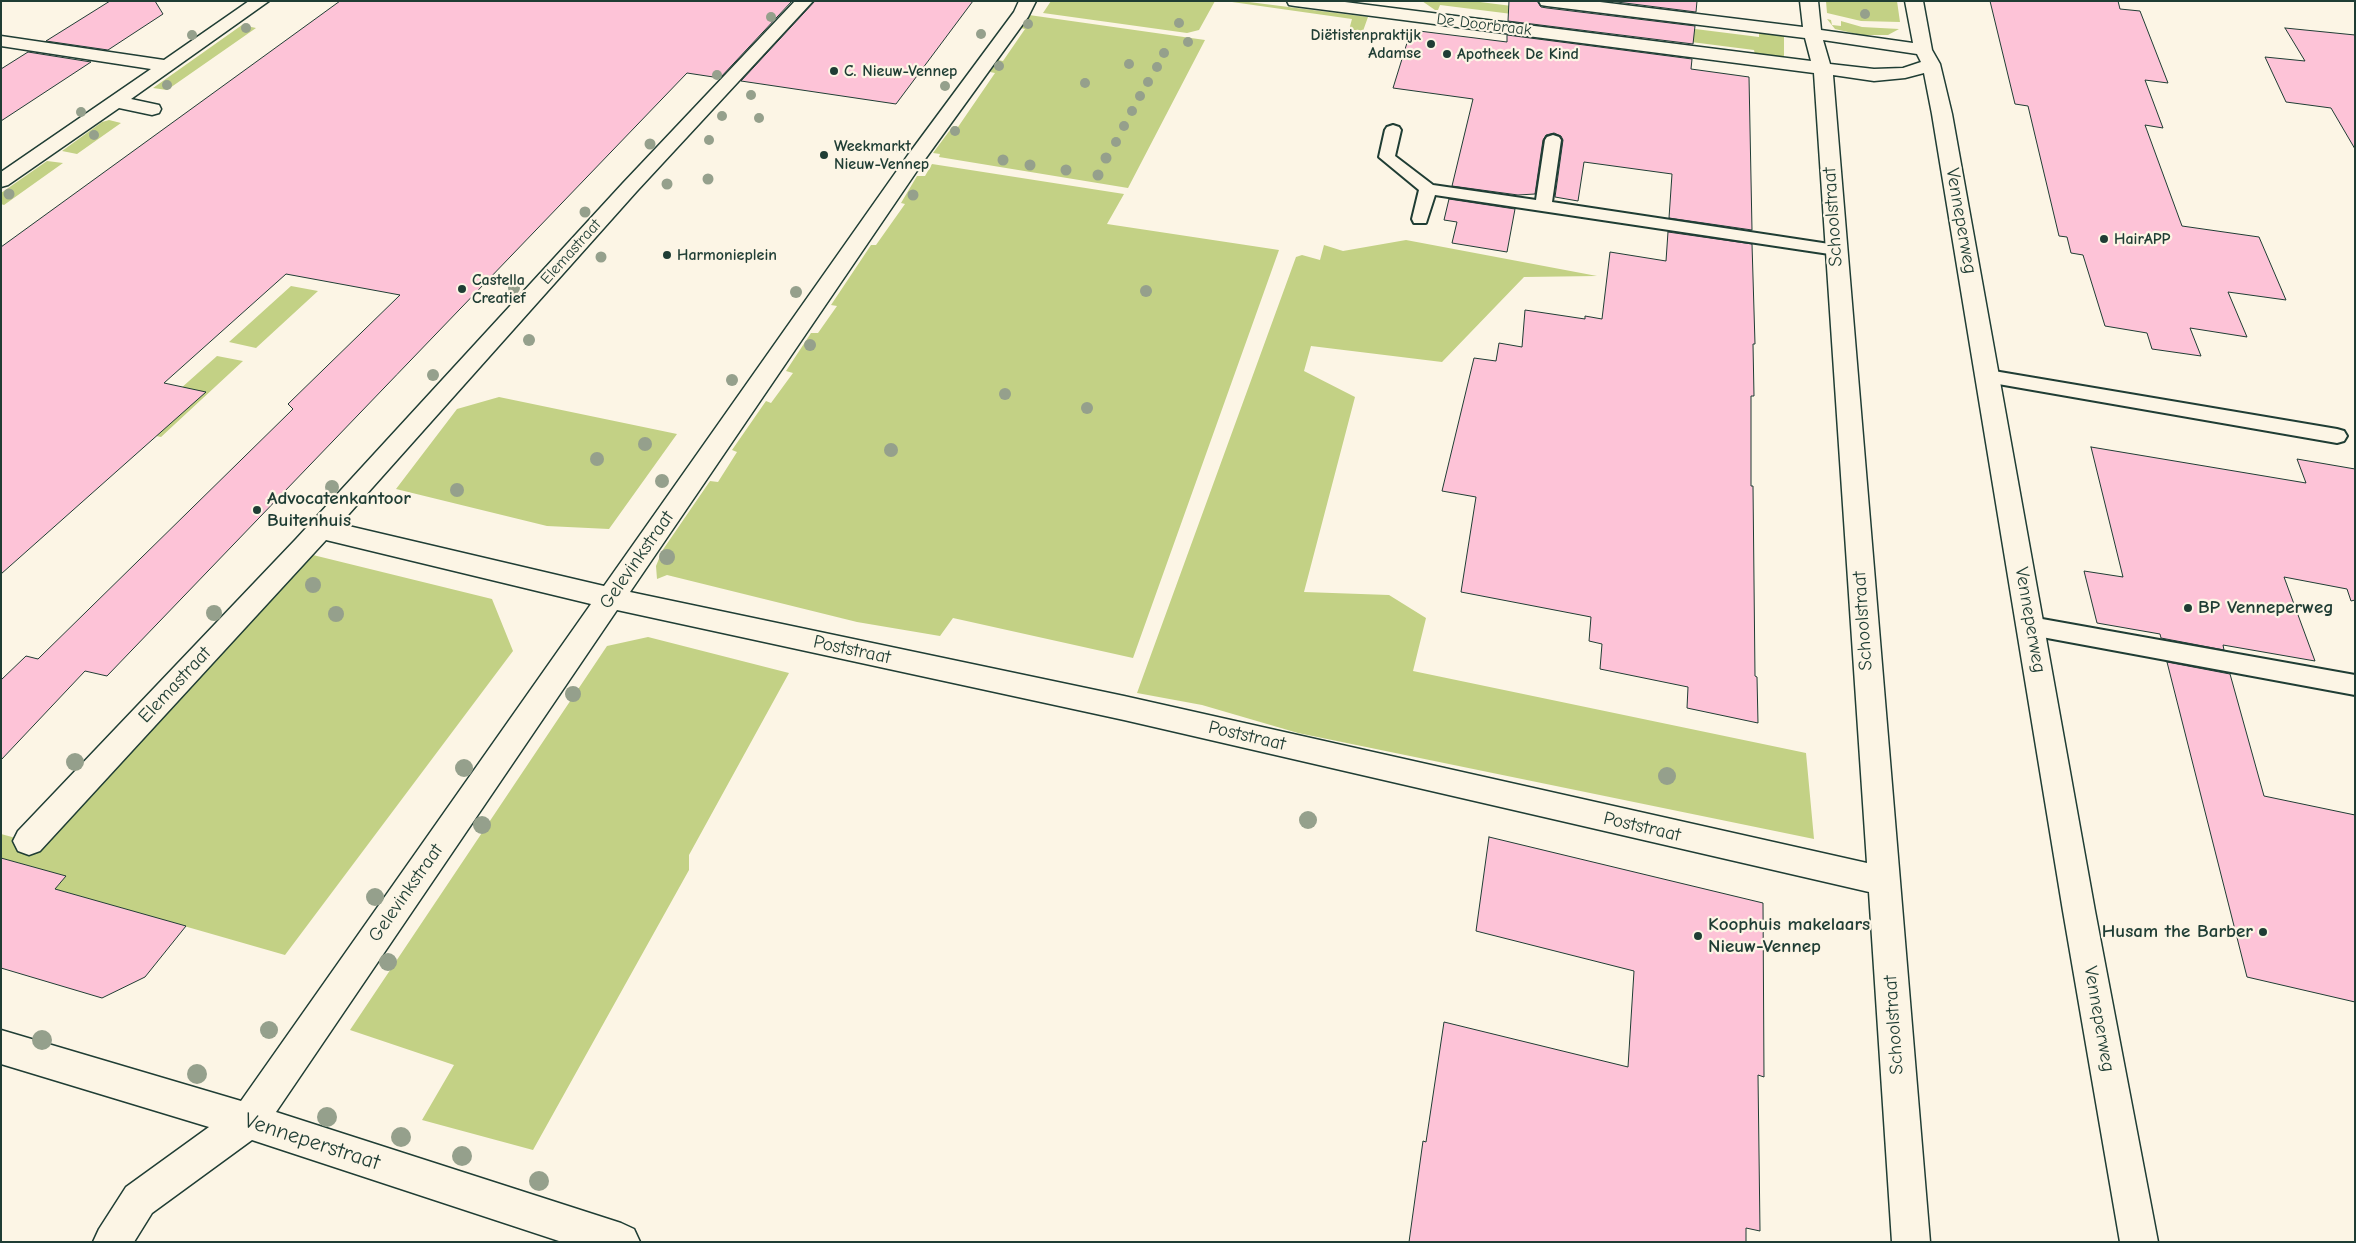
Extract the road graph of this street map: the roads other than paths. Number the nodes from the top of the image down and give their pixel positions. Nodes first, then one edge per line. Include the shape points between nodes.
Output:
1 (261, 1) edge
2 (805, 1) edge
3 (1028, 1) edge
4 (1295, 1) edge
5 (1547, 1) edge
6 (1809, 1) edge
7 (1914, 1) edge
8 (1812, 34) junction
9 (1, 41) edge
10 (1927, 57) junction
11 (167, 66) junction
12 (1823, 69) junction
13 (116, 102) junction
14 (152, 109) dead end
15 (1393, 130) dead end
16 (1553, 140) dead end
17 (1, 181) edge
18 (1428, 189) junction
19 (1543, 206) junction
20 (1420, 219) dead end
21 (1836, 250) junction
22 (1988, 376) junction
23 (2337, 436) dead end
24 (320, 529) junction
25 (610, 598) junction
26 (2031, 626) junction
27 (2355, 685) edge
28 (28, 841) dead end
29 (1883, 881) junction
30 (1, 1047) edge
31 (248, 1121) junction
32 (112, 1242) edge
33 (621, 1242) edge
34 (1911, 1242) edge
35 (2139, 1242) edge

1 - 11 street
2 - 24 street, Elemastraat via 630,187
3 - 25 street, Gelevinkstraat
4 - 12 street, De Doorbraak
5 - 8 street, De Doorbraak
6 - 8 street, Schoolstraat
7 - 10 street, Venneperweg
8 - 10 street, De Doorbraak
8 - 12 street, Schoolstraat
9 - 11 street
10 - 12 street, De Doorbraak via 1897,75
10 - 22 street, Venneperweg via 1942,114
11 - 13 street
12 - 21 street, Schoolstraat
13 - 14 street
13 - 17 street
15 - 18 lane via 1386,157
16 - 19 lane
18 - 19 lane
18 - 20 lane
19 - 21 lane
21 - 29 street, Schoolstraat
22 - 23 lane
22 - 26 street, Venneperweg
24 - 25 street
24 - 28 street, Elemastraat
25 - 29 street, Poststraat via 1124,708
25 - 31 street, Gelevinkstraat
26 - 27 lane
26 - 35 street, Venneperweg
29 - 34 street, Schoolstraat
30 - 31 street, Venneperstraat
31 - 32 street, Gelevinkstraat via 139,1200
31 - 33 street, Venneperstraat

